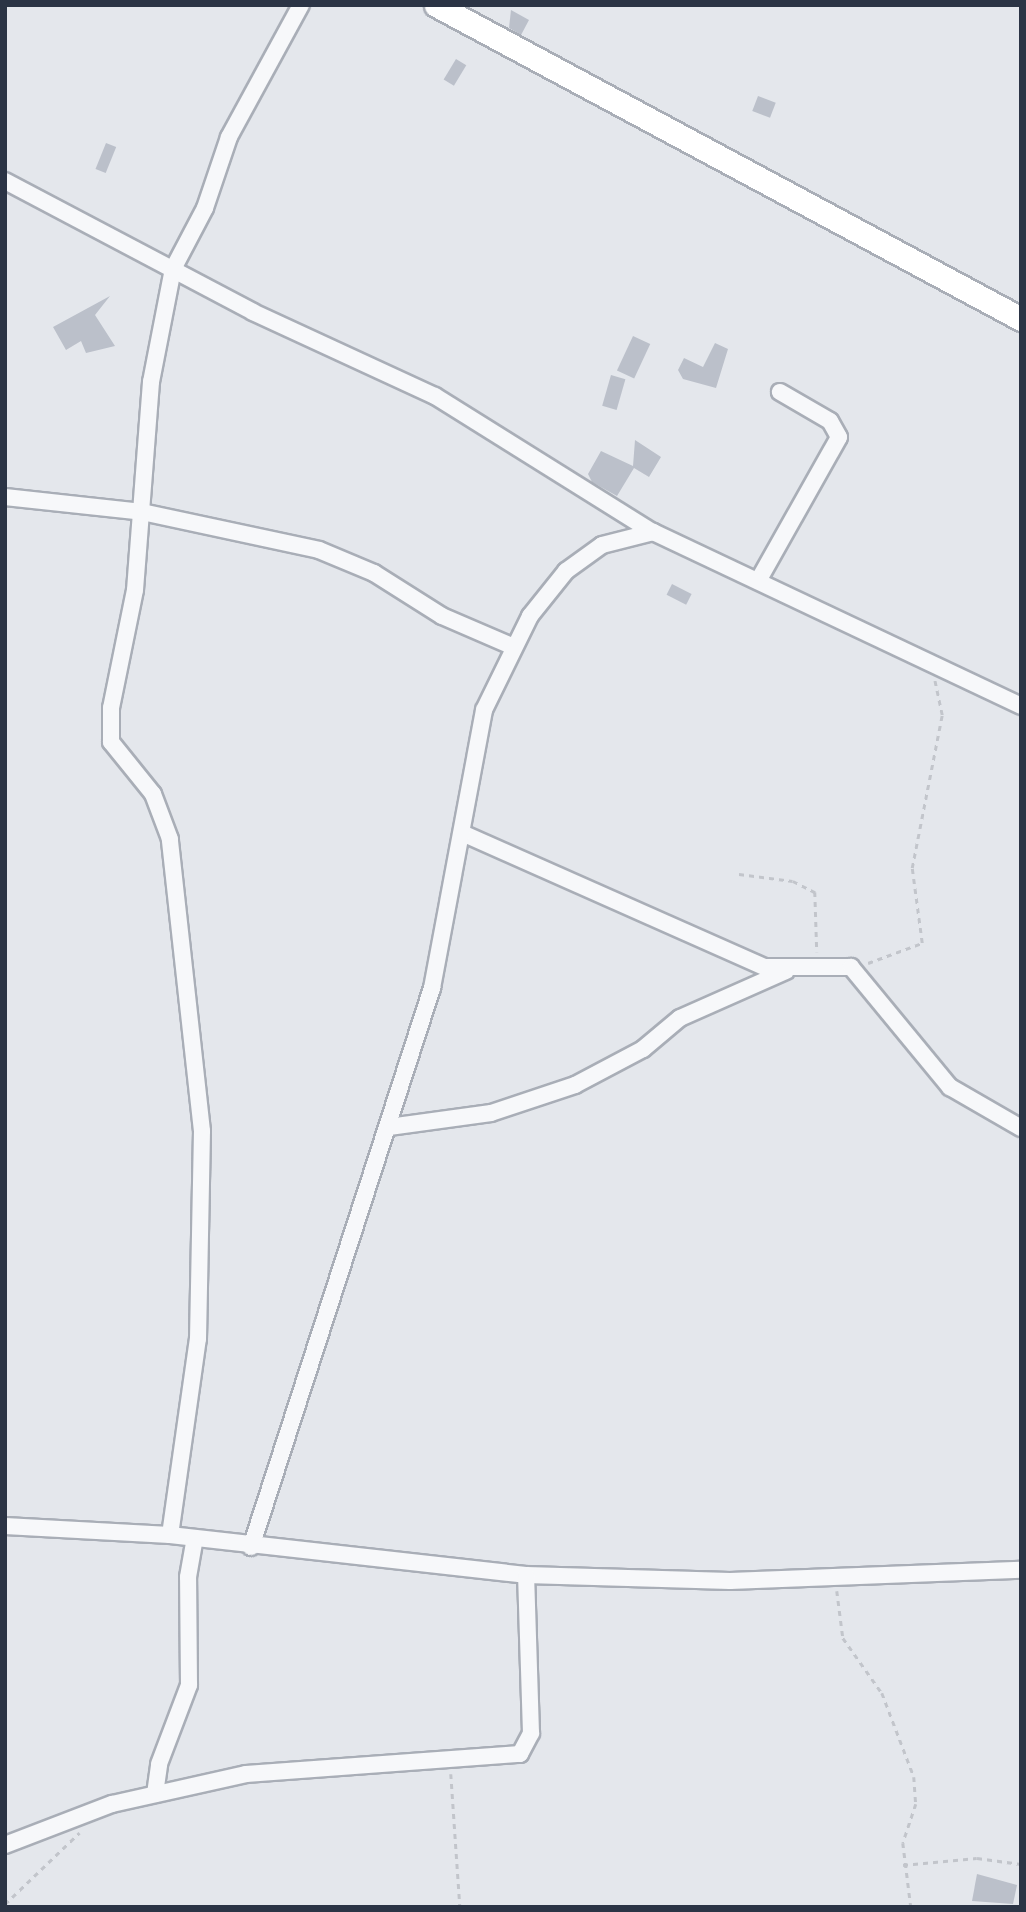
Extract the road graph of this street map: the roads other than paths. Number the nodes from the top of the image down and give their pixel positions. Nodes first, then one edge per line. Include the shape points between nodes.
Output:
1 (301, 5) edge
2 (436, 5) edge
3 (5, 181) edge
4 (173, 269) junction
5 (1021, 319) edge
6 (780, 391) dead end
7 (5, 497) edge
8 (142, 512) junction
9 (653, 532) junction
10 (758, 581) junction
11 (514, 647) junction
12 (1021, 706) edge
13 (462, 833) junction
14 (786, 971) junction
15 (389, 1127) junction
16 (1021, 1128) edge
17 (5, 1527) edge
18 (170, 1535) junction
19 (195, 1539) junction
20 (251, 1547) junction
21 (1021, 1570) edge
22 (526, 1575) junction
23 (155, 1794) junction
24 (5, 1845) edge

1 - 4 street via 229,137 205,208
2 - 5 street
3 - 4 street
4 - 8 street via 157,335
4 - 9 street via 435,396
6 - 10 street via 830,421 839,437
7 - 8 street
8 - 11 street via 319,550 374,573 442,617
8 - 18 street via 111,741 153,794 170,839 202,1131 198,1339
9 - 10 street
9 - 11 street via 602,545 566,571
10 - 12 street
11 - 13 street via 484,710
13 - 14 street
13 - 15 street via 432,988
14 - 15 street via 680,1018 643,1049 575,1085 491,1113
14 - 16 street via 816,964 851,967 950,1087
15 - 20 street
17 - 18 street
18 - 19 street
19 - 20 street
19 - 23 street via 188,1577 187,1700 162,1753
20 - 22 street
21 - 22 street via 838,1578
22 - 23 street via 529,1744 520,1754 450,1763 246,1774
23 - 24 street via 99,1809

